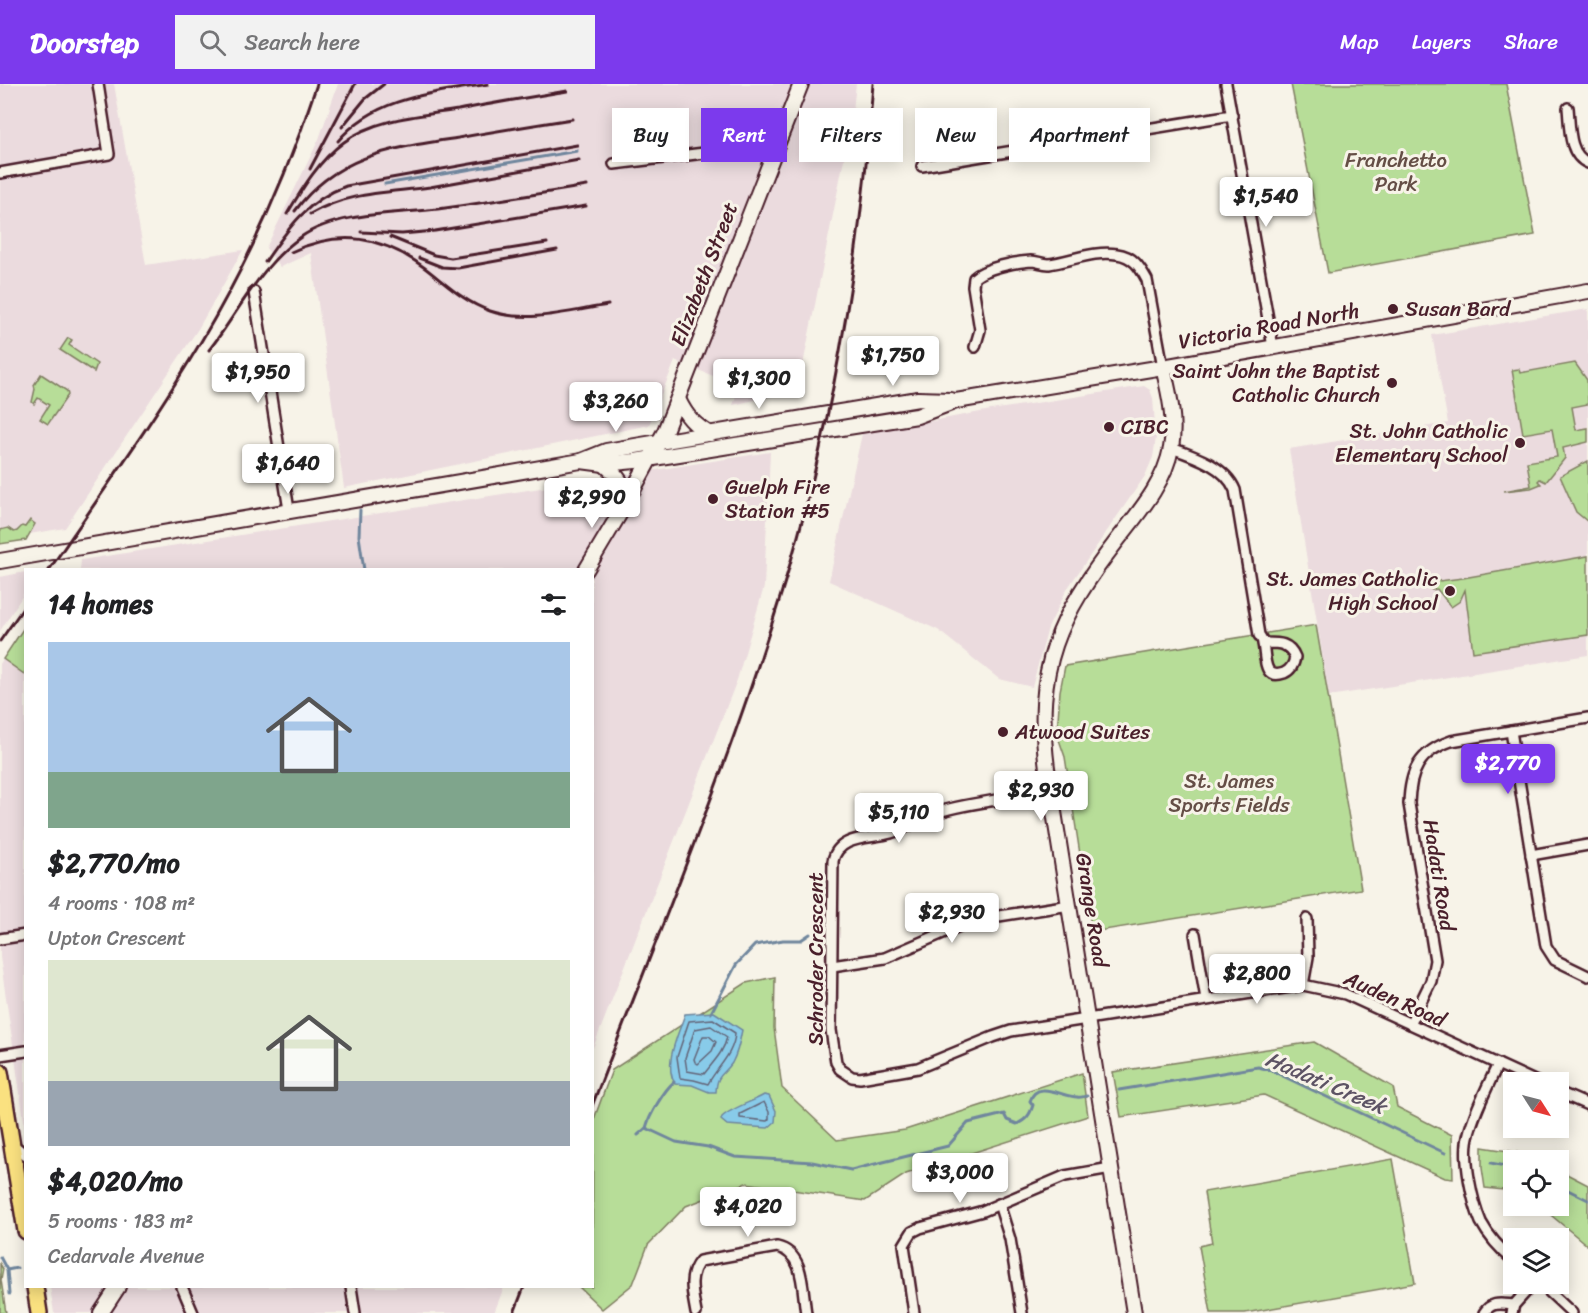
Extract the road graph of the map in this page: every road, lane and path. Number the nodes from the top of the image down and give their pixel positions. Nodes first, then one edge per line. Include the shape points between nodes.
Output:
1 (98, 84) edge
2 (801, 84) edge
3 (1226, 84) edge
4 (1568, 108) dead end
5 (1232, 115) junction
6 (787, 121) edge
7 (701, 153) edge
8 (771, 162) edge
9 (1588, 163) edge
10 (614, 164) dead end
11 (922, 166) dead end
12 (0, 173) edge
13 (1588, 291) edge
14 (254, 292) dead end
15 (975, 347) dead end
16 (1274, 347) junction
17 (1163, 367) junction
18 (678, 399) junction
19 (956, 401) junction
20 (710, 434) junction
21 (659, 443) junction
22 (1171, 448) junction
23 (650, 459) junction
24 (581, 461) junction
25 (604, 464) junction
26 (626, 503) junction
27 (289, 510) junction
28 (0, 561) edge
29 (587, 568) edge
30 (1263, 643) dead end
31 (1588, 718) edge
32 (1511, 731) junction
33 (1052, 792) junction
34 (1588, 845) edge
35 (1531, 855) junction
36 (1070, 905) junction
37 (1307, 919) dead end
38 (24, 934) edge
39 (1195, 934) dead end
40 (0, 939) edge
41 (832, 966) junction
42 (1588, 976) edge
43 (1304, 985) junction
44 (1206, 999) junction
45 (1088, 1019) junction
46 (1410, 1024) junction
47 (24, 1051) edge
48 (0, 1055) edge
49 (1498, 1064) junction
50 (0, 1072) edge
51 (1515, 1072) edge
52 (1569, 1097) edge
53 (1588, 1105) edge
54 (11, 1143) junction
55 (24, 1153) edge
56 (1111, 1168) junction
57 (999, 1204) junction
58 (24, 1219) edge
59 (1503, 1250) edge
60 (35, 1288) edge
61 (117, 1288) edge
62 (182, 1288) edge
63 (351, 1288) edge
64 (1525, 1294) edge
65 (1552, 1294) edge
66 (1513, 1309) edge
67 (39, 1313) edge
68 (101, 1313) edge
69 (193, 1313) edge
70 (355, 1313) edge
71 (696, 1313) edge
72 (806, 1313) edge
73 (914, 1313) edge
74 (1022, 1313) edge
75 (1134, 1313) edge
76 (1484, 1313) edge
77 (1572, 1313) edge

1 - 12 street via 109,154
2 - 6 main road, Elizabeth Street
3 - 5 street
4 - 9 street via 1574,149
5 - 11 street
5 - 16 street
7 - 10 street
8 - 18 main road, Elizabeth Street
13 - 16 main road, Victoria Road North
14 - 27 street
15 - 17 street via 980,330 973,286 974,278 982,271 1033,261 1045,264 1119,254 1141,268 1147,280
16 - 17 main road, Victoria Road North
17 - 19 main road, Victoria Road North
17 - 22 main road, Grange Road via 1172,421
18 - 20 main road via 694,425
18 - 21 main road, Elizabeth Street
19 - 20 main road, Victoria Road North via 918,399
19 - 23 main road, Victoria Road North via 917,416
20 - 21 main road, Victoria Road North
21 - 23 main road, Elizabeth Street
21 - 24 main road, Victoria Road North via 606,451
22 - 30 street via 1202,459 1232,481
22 - 33 main road, Grange Road via 1150,496 1080,592 1055,646 1043,702
23 - 25 main road, Victoria Road North
23 - 26 main road, Elizabeth Street
24 - 25 main road, Victoria Road North
24 - 27 main road
25 - 26 main road via 619,477
26 - 29 main road, Elizabeth Street
27 - 28 main road
31 - 32 street, Hadati Road
32 - 35 street
32 - 46 street, Hadati Road via 1435,746 1415,769 1409,804 1435,960 1431,981
33 - 36 main road, Grange Road
33 - 41 street, Schroder Crescent via 939,812 892,832 840,846 833,861
34 - 35 street
35 - 42 street via 1546,946 1555,960
36 - 41 street via 966,923 885,958
36 - 45 main road, Grange Road
37 - 43 street
38 - 40 street
39 - 44 street
41 - 45 street, Schroder Crescent via 831,1030 836,1062 852,1077 918,1068 1011,1031
43 - 44 street, Auden Road
43 - 46 street, Auden Road via 1345,994
44 - 45 street, Auden Road
45 - 56 main road, Grange Road
46 - 49 street, Auden Road
47 - 48 street
49 - 51 street, Auden Road
49 - 59 street via 1473,1119 1467,1160 1475,1205 1492,1240
50 - 54 main road
52 - 53 street
54 - 55 street
54 - 58 main road
56 - 57 street via 1065,1176
56 - 75 main road, Grange Road
57 - 73 street via 970,1216 920,1228 907,1238 903,1245
57 - 74 street via 1010,1239
60 - 67 main road
61 - 68 main road
62 - 69 street
63 - 70 street
64 - 66 street
65 - 77 street
66 - 76 street via 1499,1303
71 - 72 street via 692,1275 700,1261 777,1247 793,1255 798,1263

